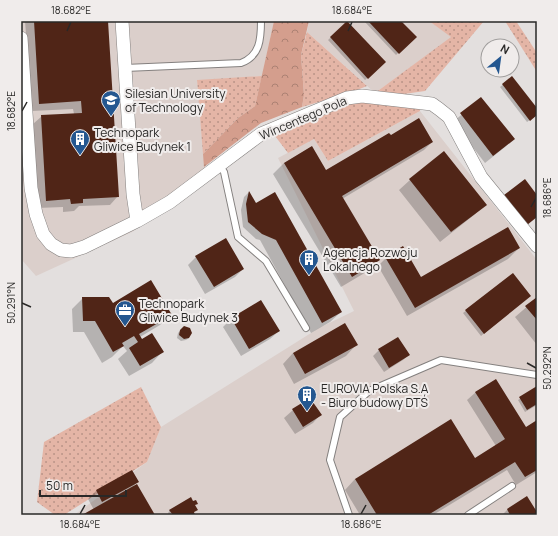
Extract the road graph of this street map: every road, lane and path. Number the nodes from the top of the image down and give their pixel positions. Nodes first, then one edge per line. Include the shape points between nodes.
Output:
1 (122, 21) edge
2 (261, 21) edge
3 (21, 38) edge
4 (125, 68) junction
5 (219, 164) junction
6 (137, 221) junction
7 (537, 246) edge
8 (306, 328) dead end
9 (537, 375) edge
10 (512, 486) dead end
11 (349, 515) edge
12 (468, 515) edge

1 - 4 street
2 - 4 lane via 261,34 255,54 251,59 241,63
3 - 6 street, Wincentego Pola via 32,188 36,214 43,234 51,244 61,250 71,251
4 - 6 street
5 - 6 street, Wincentego Pola via 170,202
5 - 7 street, Wincentego Pola via 261,134 347,98 362,96 432,104 449,117 481,177
5 - 8 lane via 224,172 238,237 266,261
9 - 11 lane via 440,360 369,391 340,417 330,460
10 - 12 lane

